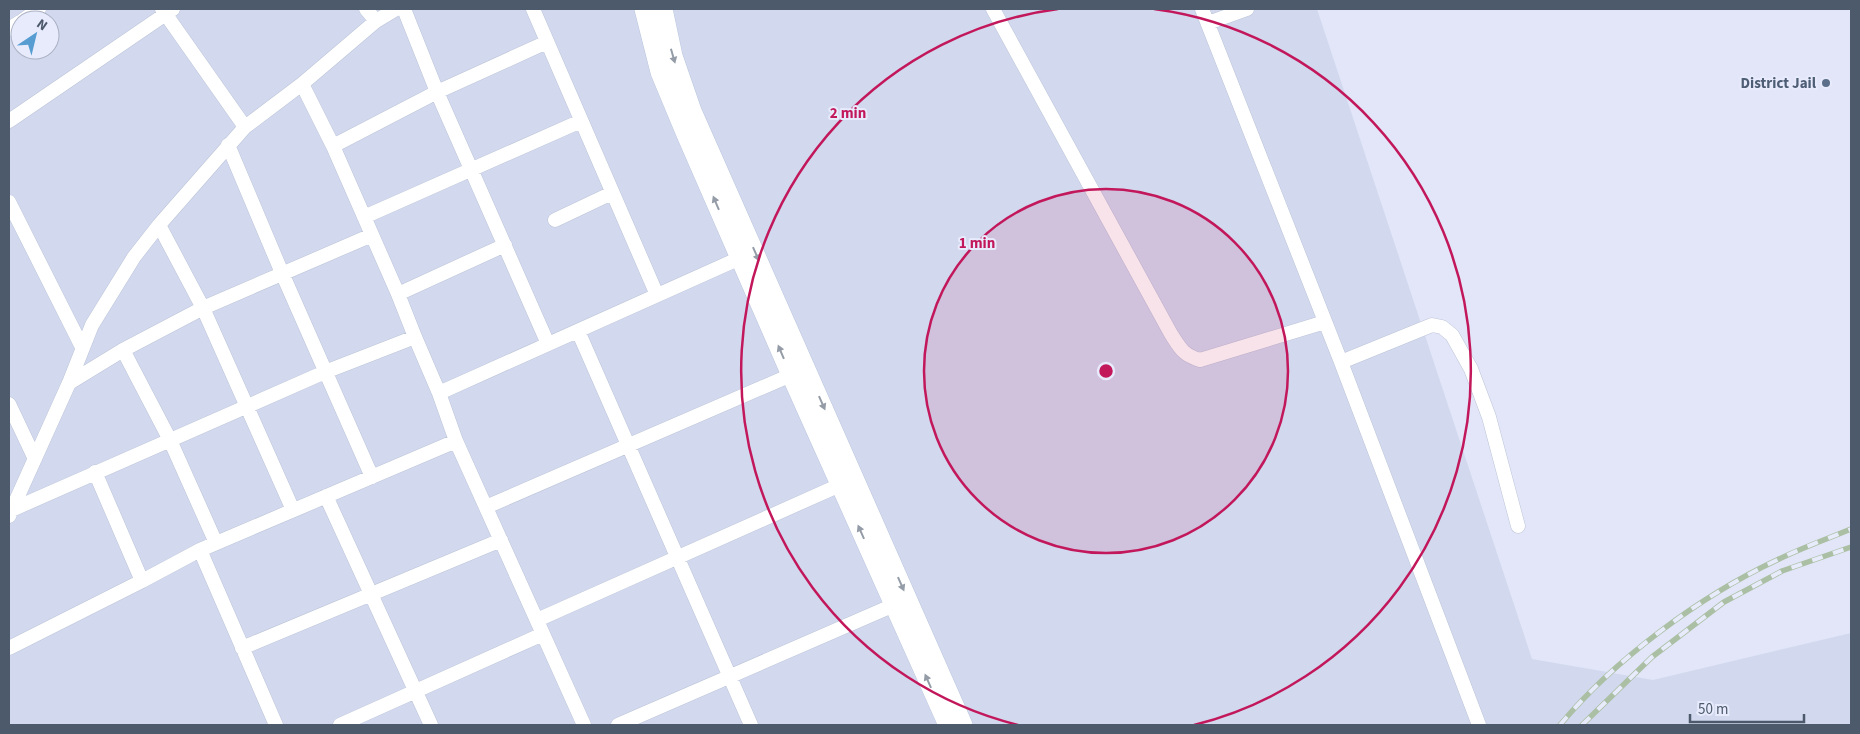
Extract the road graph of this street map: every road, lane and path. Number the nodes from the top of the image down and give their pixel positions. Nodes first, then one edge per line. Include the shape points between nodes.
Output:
1 (366, 9) edge
2 (396, 9) edge
3 (404, 9) edge
4 (533, 9) edge
5 (644, 9) edge
6 (662, 9) edge
7 (993, 9) edge
8 (1202, 9) edge
9 (1247, 9) edge
10 (167, 11) edge
11 (376, 22) junction
12 (1208, 23) junction
13 (547, 42) junction
14 (302, 84) junction
15 (437, 92) junction
16 (9, 121) edge
17 (581, 121) junction
18 (244, 127) junction
19 (228, 145) junction
20 (333, 146) junction
21 (471, 169) junction
22 (612, 193) junction
23 (9, 202) edge
24 (364, 217) junction
25 (554, 220) dead end
26 (159, 224) junction
27 (372, 235) junction
28 (504, 245) junction
29 (740, 258) junction
30 (282, 273) junction
31 (398, 294) junction
32 (657, 295) junction
33 (203, 308) junction
34 (1325, 322) junction
35 (578, 331) junction
36 (415, 337) junction
37 (548, 344) junction
38 (82, 347) junction
39 (124, 350) junction
40 (1341, 362) junction
41 (326, 372) junction
42 (791, 375) junction
43 (69, 382) junction
44 (440, 393) junction
45 (9, 404) edge
46 (247, 406) junction
47 (15, 433) edge
48 (170, 440) junction
49 (456, 441) junction
50 (628, 445) junction
51 (35, 459) junction
52 (95, 472) junction
53 (372, 476) junction
54 (840, 485) junction
55 (326, 496) junction
56 (486, 506) junction
57 (293, 510) junction
58 (9, 513) edge
59 (1518, 526) dead end
60 (500, 540) junction
61 (216, 543) junction
62 (200, 550) junction
63 (678, 557) junction
64 (142, 581) junction
65 (371, 594) junction
66 (894, 605) junction
67 (536, 620) junction
68 (543, 634) junction
69 (9, 648) edge
70 (242, 648) junction
71 (730, 676) junction
72 (416, 691) junction
73 (276, 725) edge
74 (340, 725) edge
75 (431, 725) edge
76 (584, 725) edge
77 (618, 725) edge
78 (751, 725) edge
79 (947, 725) edge
80 (964, 725) edge
81 (1479, 725) edge

1 - 11 street
2 - 11 street
3 - 15 street
4 - 13 street
29 -> 5 street via 660,72
6 -> 80 street via 673,56 692,111
7 - 34 street via 1182,351 1200,360
8 - 12 street
9 - 12 street
10 - 16 street
10 - 18 street
11 - 14 street
12 - 34 street
13 - 15 street
13 - 17 street
14 - 18 street
14 - 20 street
15 - 20 street
15 - 21 street
17 - 21 street
17 - 22 street
18 - 19 street
19 - 26 street
19 - 30 street
20 - 24 street
21 - 24 street
21 - 28 street
22 - 25 street
22 - 32 street
23 - 38 street
24 - 27 street
26 - 33 street
26 - 38 street via 134,257
27 - 30 street
27 - 31 street
28 - 31 street
28 - 37 street
29 - 32 street
42 -> 29 street
30 - 33 street
30 - 41 street
31 - 36 street
32 - 35 street
33 - 39 street
33 - 46 street
34 - 40 street
35 - 37 street
35 - 50 street
36 - 41 street
36 - 44 street
37 - 44 street
38 - 43 street
39 - 43 street
39 - 48 street
40 - 59 street via 1432,325 1442,327 1452,335 1471,369 1489,417
40 - 81 street
41 - 46 street
41 - 53 street
42 - 50 street
42 - 54 street
43 - 51 street
44 - 49 street
45 - 47 street
46 - 48 street
46 - 57 street
47 - 51 street
48 - 52 street
48 - 61 street
49 - 53 street
49 - 56 street
50 - 56 street
50 - 63 street
51 - 58 street
52 - 58 street
52 - 64 street
53 - 55 street
54 - 63 street
66 -> 54 street
55 - 57 street
55 - 65 street
56 - 60 street
57 - 61 street
60 - 65 street
60 - 67 street
61 - 62 street
62 - 64 street
62 - 70 street
63 - 67 street
63 - 71 street
64 - 69 street
65 - 70 street
65 - 72 street
66 - 71 street
79 -> 66 street
67 - 68 street
68 - 72 street
68 - 76 street
70 - 73 street
71 - 77 street
71 - 78 street
72 - 74 street
72 - 75 street

